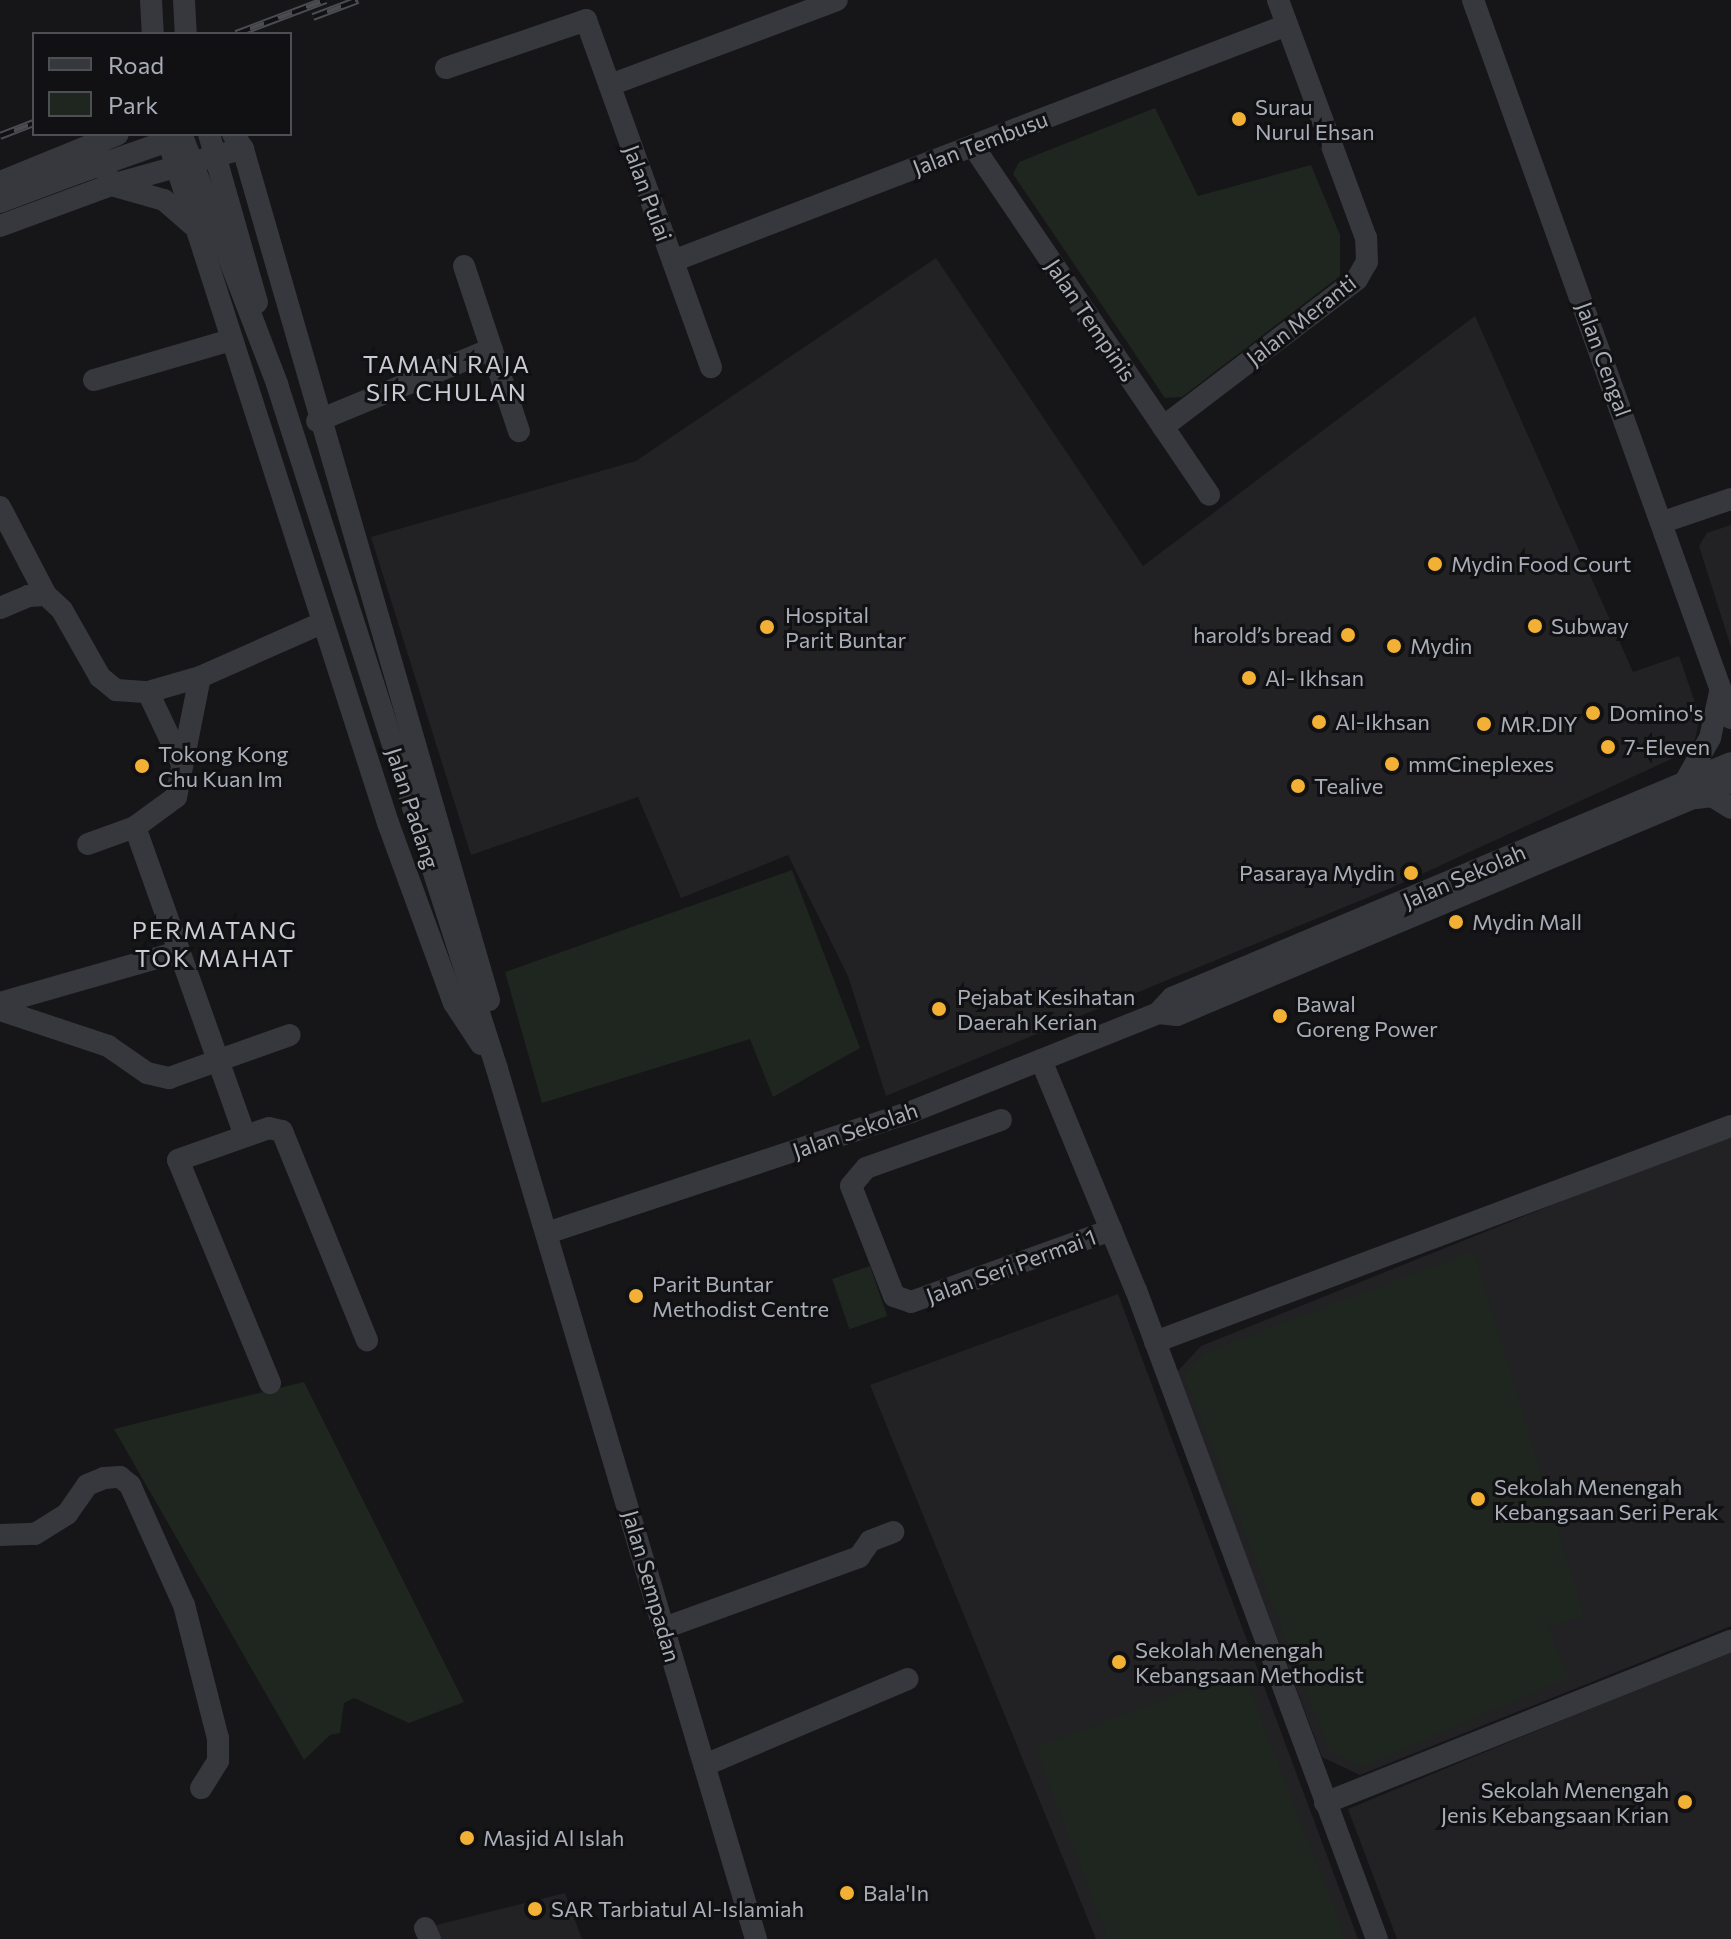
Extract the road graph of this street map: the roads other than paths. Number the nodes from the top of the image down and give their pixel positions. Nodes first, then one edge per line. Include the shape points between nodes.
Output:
1 (151, 0) edge
2 (184, 0) edge
3 (837, 0) edge
4 (1278, 0) edge
5 (1473, 0) edge
6 (1287, 25) junction
7 (153, 32) edge
8 (186, 32) edge
9 (446, 68) dead end
10 (610, 85) junction
11 (113, 136) edge
12 (139, 136) edge
13 (177, 136) edge
14 (180, 136) edge
15 (180, 136) edge
16 (210, 136) edge
17 (238, 142) edge
18 (95, 143) junction
19 (973, 146) junction
20 (176, 165) junction
21 (80, 172) junction
22 (0, 182) edge
23 (111, 185) junction
24 (0, 202) edge
25 (193, 225) junction
26 (0, 226) edge
27 (673, 261) junction
28 (464, 266) dead end
29 (231, 340) junction
30 (492, 349) junction
31 (711, 367) dead end
32 (94, 380) dead end
33 (277, 384) junction
34 (317, 421) junction
35 (1163, 427) junction
36 (519, 431) dead end
37 (1209, 495) dead end
38 (1731, 499) edge
39 (0, 507) edge
40 (1663, 522) junction
41 (46, 595) junction
42 (0, 608) edge
43 (322, 623) junction
44 (200, 677) junction
45 (148, 692) junction
46 (1726, 694) edge
47 (1731, 718) edge
48 (1731, 763) edge
49 (182, 764) junction
50 (1731, 782) edge
51 (1689, 790) junction
52 (1731, 808) edge
53 (135, 827) junction
54 (88, 844) dead end
55 (178, 952) junction
56 (0, 1003) edge
57 (0, 1010) edge
58 (290, 1035) dead end
59 (1041, 1060) junction
60 (217, 1062) junction
61 (497, 1069) junction
62 (1001, 1120) dead end
63 (1731, 1126) edge
64 (245, 1136) junction
65 (1111, 1230) junction
66 (547, 1233) junction
67 (367, 1340) dead end
68 (1155, 1342) junction
69 (270, 1383) dead end
70 (893, 1532) dead end
71 (0, 1535) edge
72 (664, 1628) junction
73 (1731, 1641) edge
74 (908, 1679) dead end
75 (705, 1765) junction
76 (201, 1788) dead end
77 (1325, 1803) junction
78 (756, 1939) edge
79 (1377, 1939) edge

1 - 7 street
2 - 8 street
3 - 10 street
4 - 6 street, Jalan Meranti
5 - 40 street, Jalan Cengal
6 - 19 street, Jalan Tembusu
6 - 35 street, Jalan Meranti via 1366,238 1367,262 1357,279
9 - 10 street, Jalan Pulai via 586,20
10 - 27 street, Jalan Pulai
11 - 18 street
12 - 21 street, bridge
13 - 21 street, bridge
14 - 33 street, Jalan Padang, bridge
15 - 20 street
16 - 33 street, Jalan Padang, bridge
17 - 20 street
17 - 34 street
18 - 22 street
18 - 23 street
19 - 27 street, Jalan Tembusu
19 - 35 street, Jalan Tempinis
20 - 23 street
20 - 25 street
21 - 24 street
23 - 25 street via 164,200
23 - 26 street
25 - 29 street
27 - 31 street, Jalan Pulai
28 - 30 street
29 - 32 street
29 - 43 street
30 - 34 street
30 - 36 street
33 - 61 street, Jalan Padang
34 - 61 street via 452,861 491,1005
35 - 37 street, Jalan Tempinis
38 - 40 street
39 - 41 street
40 - 46 street, Jalan Cengal
41 - 42 street
41 - 45 street via 62,610 100,677 116,690
43 - 44 street
43 - 61 street via 454,1003
44 - 45 street
44 - 49 street
45 - 49 street
46 - 47 street, Jalan Cengal
46 - 51 street
48 - 51 street, Jalan Sekolah
49 - 53 street via 176,797
50 - 51 street, Jalan Sekolah
51 - 52 street
51 - 59 street, Jalan Sekolah via 1172,998 1158,1013
53 - 54 street
53 - 55 street
55 - 56 street
55 - 60 street
57 - 60 street via 108,1046 147,1073 169,1078
58 - 60 street
59 - 65 street
59 - 66 street, Jalan Sekolah via 911,1112
60 - 64 street
61 - 66 street, Jalan Padang
62 - 65 street, Jalan Seri Permai 1 via 866,1168 851,1186 894,1296 911,1302
63 - 68 street
64 - 67 street via 269,1128 282,1131
64 - 69 street via 178,1160
65 - 68 street
66 - 72 street, Jalan Sempadan
68 - 77 street
70 - 72 street via 870,1541 859,1557
71 - 76 street via 35,1534 67,1514 87,1485 104,1478 120,1477 130,1485 184,1605 218,1738 218,1761
72 - 75 street, Jalan Sempadan
73 - 77 street
74 - 75 street
75 - 78 street, Jalan Sempadan
77 - 79 street

